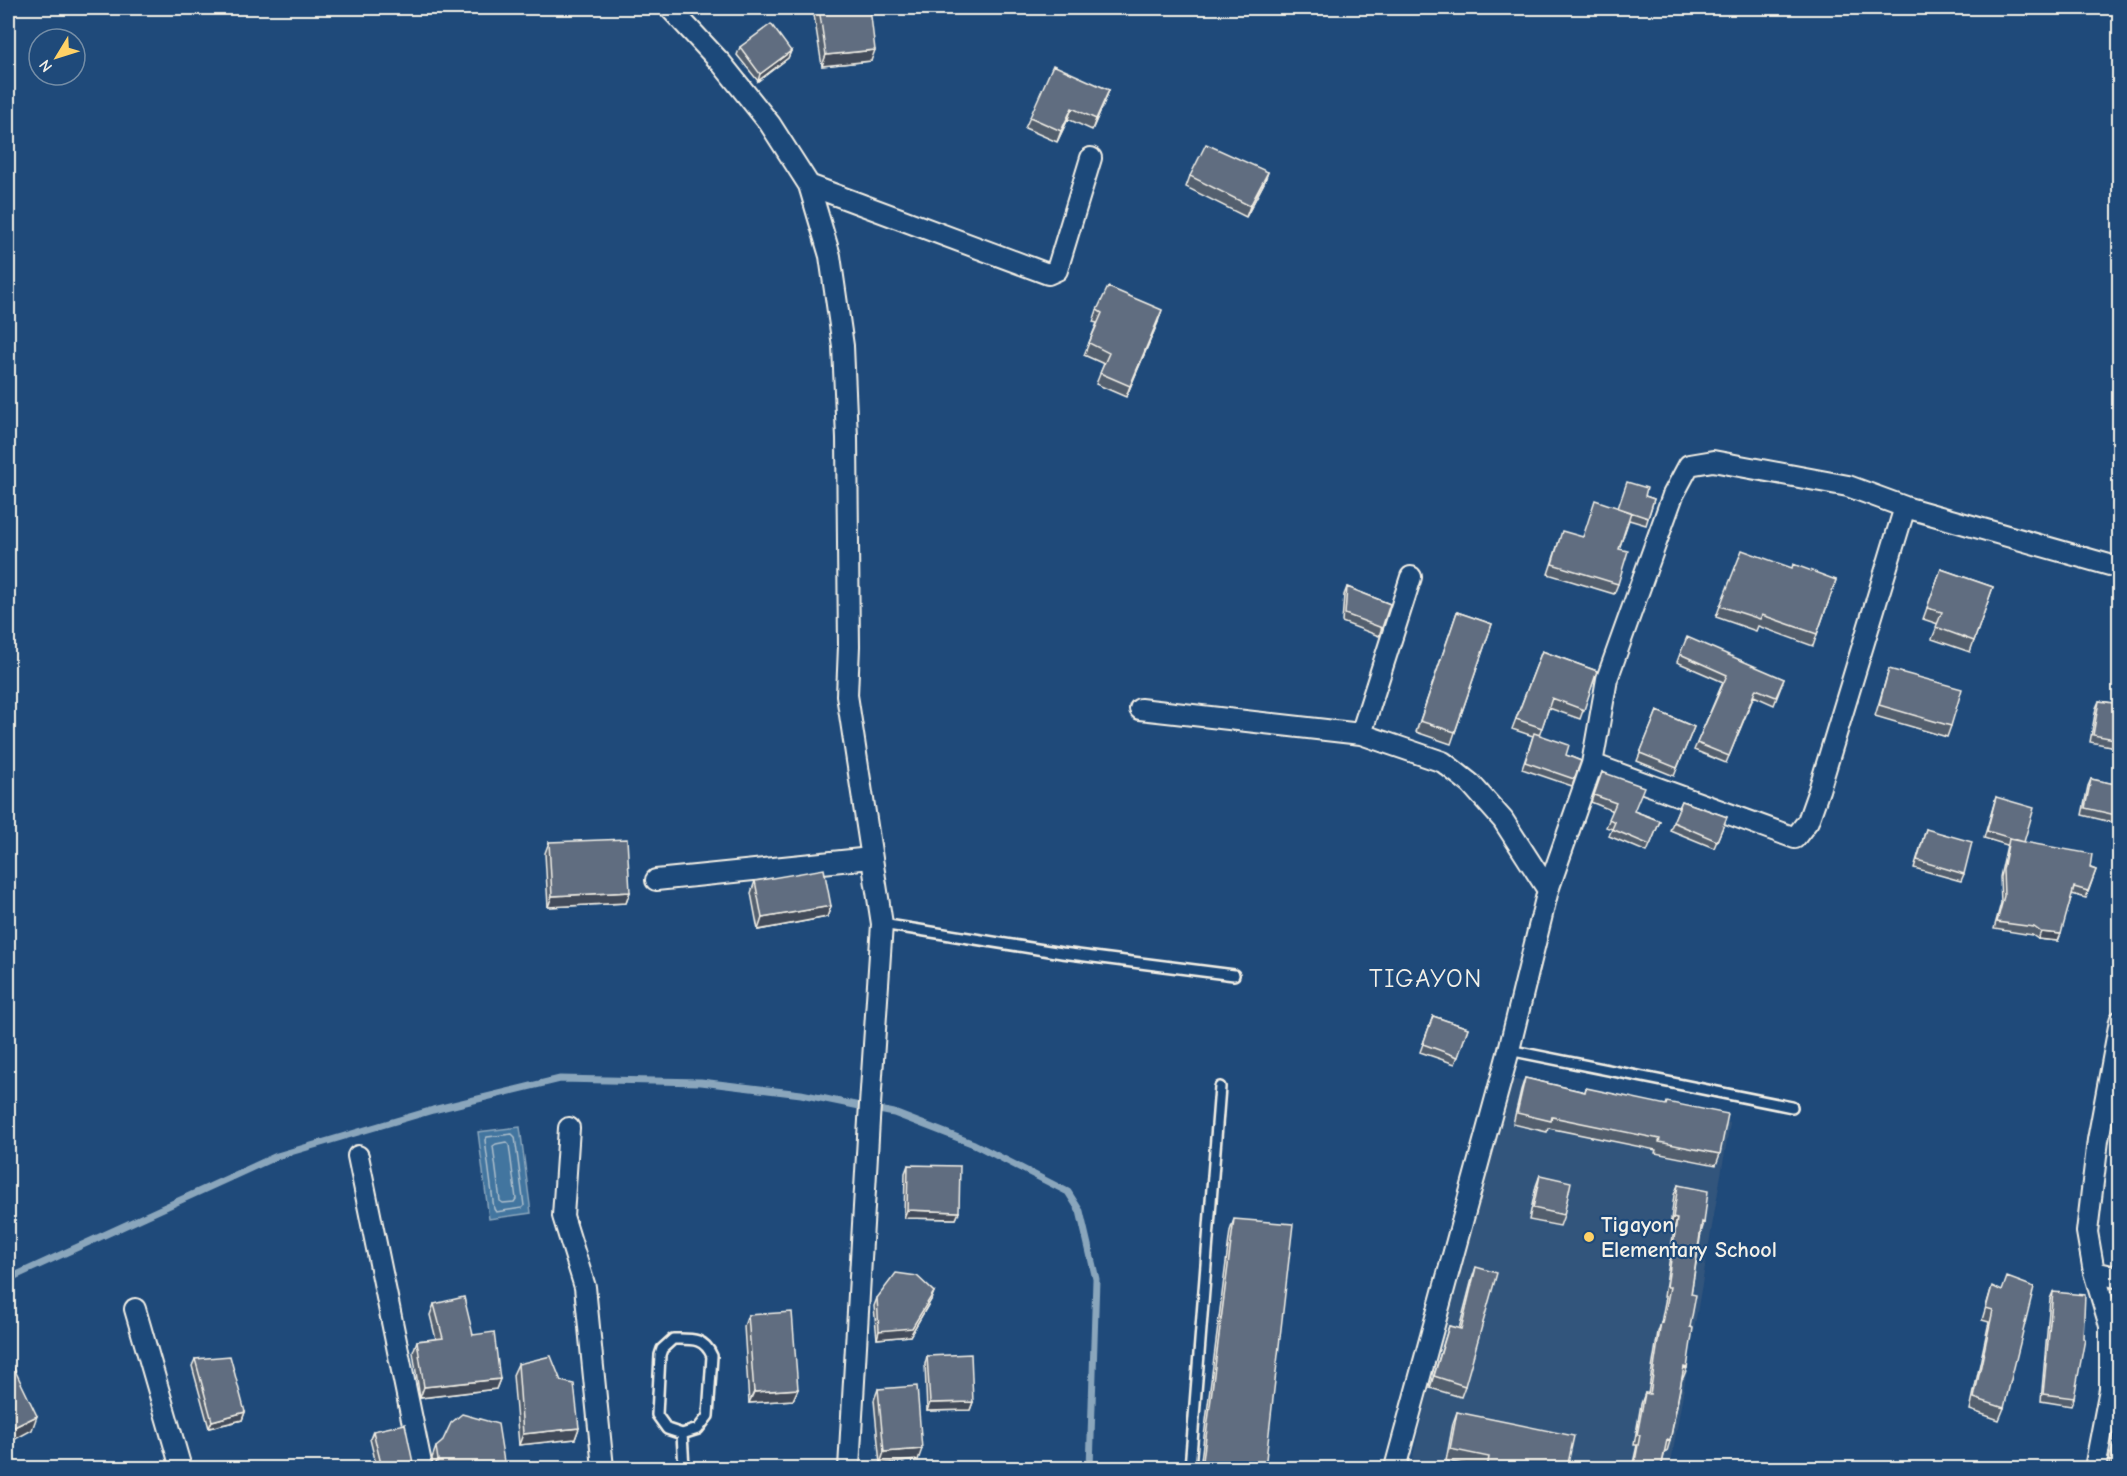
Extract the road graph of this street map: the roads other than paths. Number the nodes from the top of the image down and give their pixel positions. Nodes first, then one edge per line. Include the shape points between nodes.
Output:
1 (670, 8) edge
2 (1091, 158) dead end
3 (809, 185) junction
4 (1905, 507) junction
5 (2120, 568) edge
6 (1411, 577) dead end
7 (1140, 709) dead end
8 (1361, 734) junction
9 (1592, 764) junction
10 (871, 858) junction
11 (656, 880) dead end
12 (1548, 890) junction
13 (882, 924) junction
14 (1234, 975) dead end
15 (2120, 1021) edge
16 (1509, 1050) junction
17 (1220, 1088) dead end
18 (1792, 1107) dead end
19 (569, 1128) dead end
20 (358, 1156) dead end
21 (2094, 1272) junction
22 (2120, 1278) edge
23 (135, 1309) dead end
24 (682, 1434) junction
25 (181, 1468) edge
26 (422, 1468) edge
27 (603, 1468) edge
28 (684, 1468) edge
29 (849, 1468) edge
30 (1190, 1468) edge
31 (1395, 1468) edge
32 (2095, 1468) edge

1 - 3 street via 770,124
2 - 3 street via 1057,270 1048,274
3 - 10 street via 830,256 843,346 848,695
4 - 5 street
4 - 9 street via 1848,486 1713,461 1689,465 1673,495 1607,679
4 - 9 street via 1819,790 1808,821 1795,838
6 - 8 street
7 - 8 street
8 - 12 street via 1443,762 1471,784 1503,820
9 - 12 street
10 - 11 street
10 - 13 street
12 - 16 street
13 - 14 lane
13 - 29 street
15 - 21 street via 2098,1140 2087,1232
16 - 18 lane
16 - 31 street
17 - 30 lane
19 - 27 street via 563,1216 585,1287
20 - 26 street
21 - 22 street
21 - 32 street via 2110,1326 2110,1389
23 - 25 street
24 - 24 lane via 667,1428 657,1414 660,1355 673,1339 695,1339 712,1356 708,1416 698,1429
24 - 28 lane

